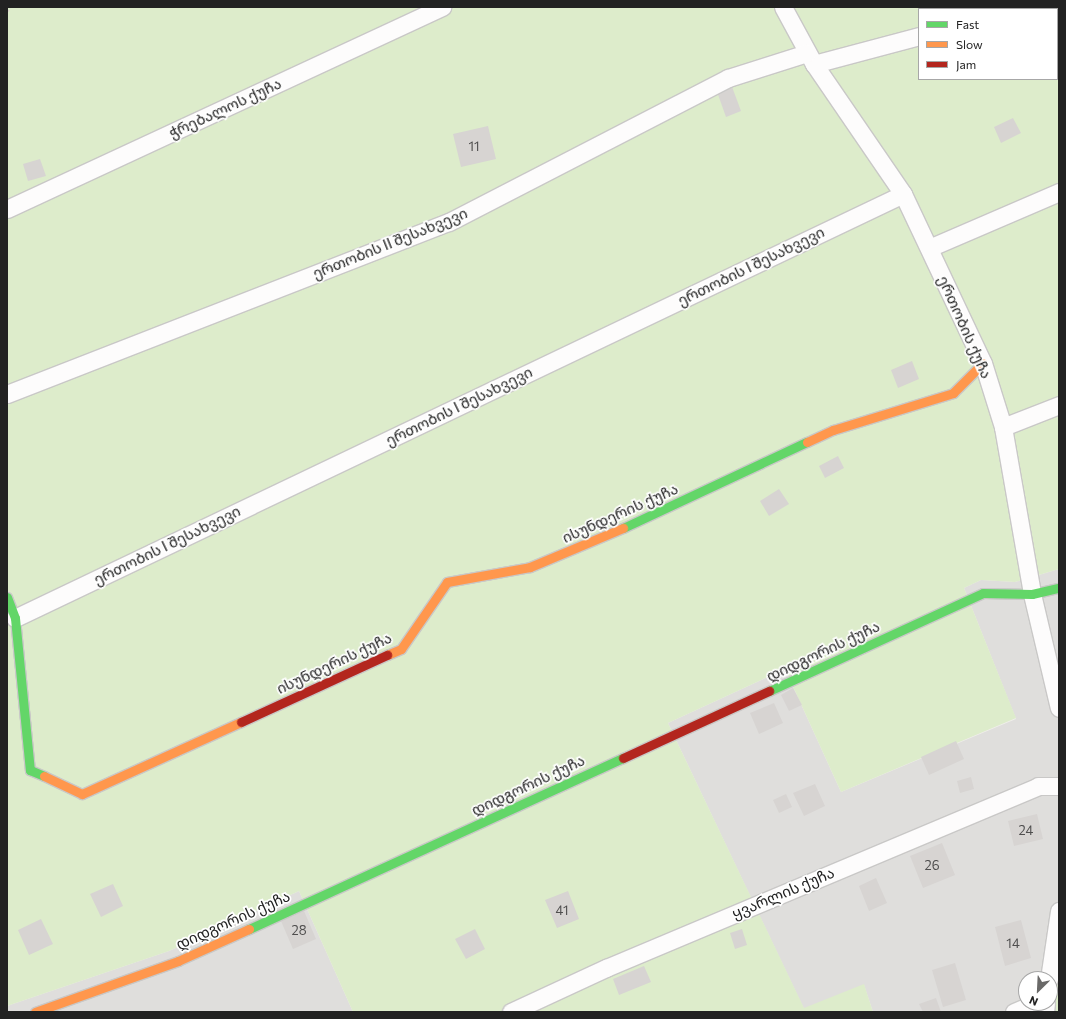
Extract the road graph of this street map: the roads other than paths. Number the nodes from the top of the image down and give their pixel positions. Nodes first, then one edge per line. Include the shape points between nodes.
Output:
1 (442, 7) edge
2 (783, 7) edge
3 (918, 36) edge
4 (810, 59) junction
5 (1059, 192) edge
6 (903, 194) junction
7 (7, 209) edge
8 (929, 248) junction
9 (983, 362) junction
10 (7, 394) edge
11 (1059, 405) edge
12 (1003, 427) junction
13 (1059, 588) edge
14 (1032, 594) junction
15 (7, 597) edge
16 (15, 618) junction
17 (1059, 708) edge
18 (1059, 786) edge
19 (1059, 911) edge
20 (1050, 971) edge
21 (35, 1012) edge
22 (511, 1012) edge

1 - 7 street, ჭრებალოს ქუჩა
2 - 4 street, ერთობის ქუჩა
3 - 4 street, ერთობის II შესახვევი
4 - 6 street, ერთობის ქუჩა
4 - 10 street, ერთობის II შესახვევი via 728,78 449,222
5 - 8 street
6 - 8 street, ერთობის ქუჩა
6 - 16 street, ერთობის I შესახვევი
8 - 9 street, ერთობის ქუჩა
9 - 12 street, ერთობის ქუჩა
9 - 16 street, ისუნდერის ქუჩა via 953,393 833,430 635,523 530,567 447,582 401,649 82,794 30,770
11 - 12 street
12 - 14 street, ერთობის ქუჩა
13 - 14 street, დიდგორის ქუჩა
14 - 17 street, ერთობის ქუჩა
14 - 21 street, დიდგორის ქუჩა via 983,593 178,961
15 - 16 street, ისუნდერის ქუჩა
18 - 22 street, ყვარლის ქუჩა via 1038,786 606,968
19 - 20 street

